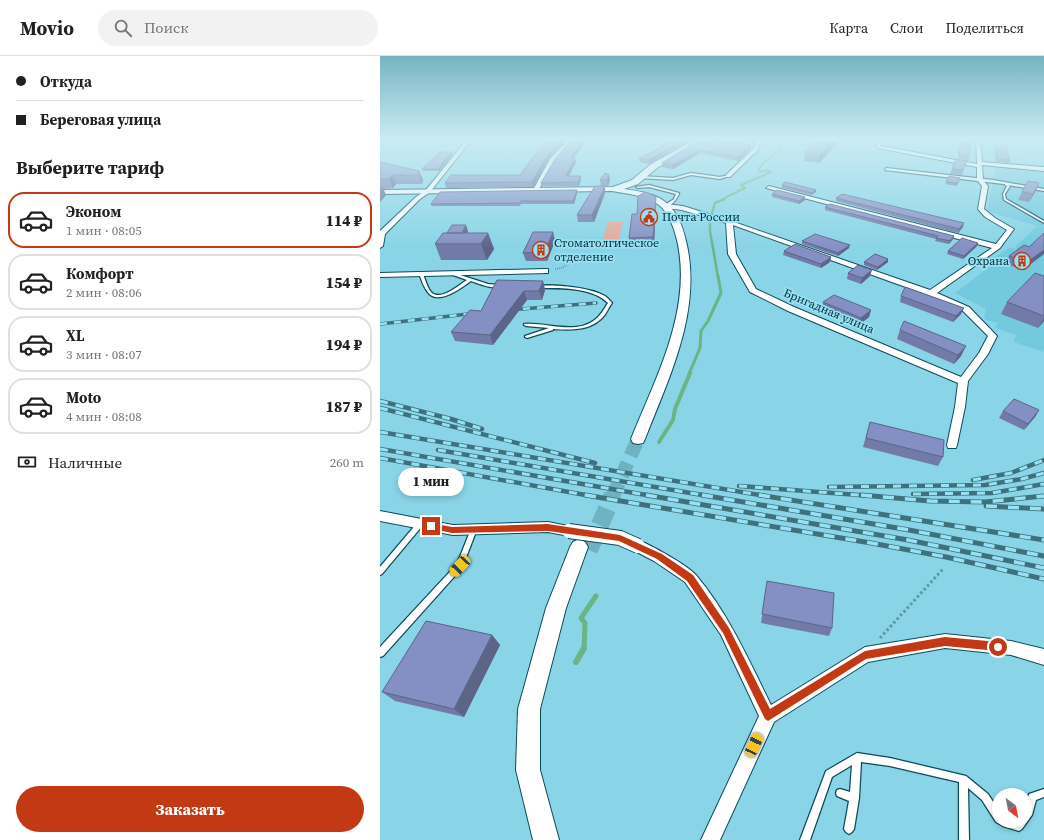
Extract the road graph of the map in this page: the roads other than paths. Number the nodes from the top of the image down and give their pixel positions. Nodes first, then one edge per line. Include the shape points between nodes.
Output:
1 (441, 175) edge
2 (544, 175) edge
3 (648, 175) edge
4 (689, 175) edge
5 (695, 175) edge
6 (934, 175) edge
7 (980, 175) edge
8 (728, 176) edge
9 (980, 180) junction
10 (1001, 182) junction
11 (639, 186) junction
12 (769, 188) dead end
13 (612, 189) junction
14 (536, 190) junction
15 (1044, 190) edge
16 (428, 191) junction
17 (380, 192) edge
18 (666, 206) junction
19 (699, 212) junction
20 (680, 218) junction
21 (729, 222) junction
22 (1044, 222) edge
23 (381, 233) edge
24 (380, 242) edge
25 (998, 247) junction
26 (545, 271) road end
27 (421, 274) junction
28 (454, 274) junction
29 (380, 275) edge
30 (471, 279) junction
31 (509, 286) edge
32 (532, 287) edge
33 (931, 293) junction
34 (526, 325) dead end
35 (554, 328) junction
36 (527, 337) dead end
37 (963, 381) junction
38 (633, 439) tunnel mouth
39 (952, 445) dead end
40 (380, 516) edge
41 (420, 524) junction
42 (474, 529) junction
43 (584, 548) tunnel mouth
44 (380, 572) edge
45 (380, 653) edge
46 (1044, 657) edge
47 (768, 716) junction
48 (857, 757) junction
49 (963, 779) junction
50 (840, 793) dead end
51 (1044, 793) edge
52 (1032, 797) edge
53 (854, 798) junction
54 (992, 809) edge
55 (848, 829) dead end
56 (709, 837) edge
57 (546, 840) edge
58 (806, 840) edge
59 (964, 840) edge

1 - 16 street
2 - 14 street
3 - 11 main road
4 - 11 lane
5 - 8 lane via 720,178
6 - 9 lane
7 - 9 street
9 - 10 lane
9 - 25 street via 985,191 980,206 982,210 989,217 1011,229
10 - 15 lane
10 - 22 lane via 1009,186 1004,194 1005,198
11 - 13 main road
11 - 13 main road
11 - 18 main road
11 - 18 lane via 649,186 678,194 676,200
12 - 25 street
13 - 14 main road
14 - 16 main road
16 - 17 main road
16 - 23 street
18 - 19 street
18 - 20 main road
19 - 20 street
19 - 21 street
20 - 38 main road via 685,286 681,318 668,362
21 - 33 street
21 - 37 street, Бригадная улица via 733,256 753,290
23 - 24 street
25 - 33 street
26 - 28 street
27 - 28 street
27 - 29 street
27 - 30 lane via 430,293 437,296 448,295
28 - 30 lane
30 - 31 lane via 488,285
32 - 35 lane via 562,287 592,293 606,298 610,303 599,319 589,325
33 - 37 street via 966,309 993,336
34 - 35 lane
35 - 36 lane
37 - 39 street
40 - 41 street
41 - 42 street via 452,530
41 - 44 lane
42 - 45 lane via 460,566
42 - 47 street, bridge via 569,530 620,538 659,556 690,578 726,630
43 - 57 main road via 529,709 528,770
46 - 47 street via 1011,648 945,641 865,655
47 - 56 street
48 - 49 lane
48 - 53 lane
48 - 58 lane via 829,774
49 - 54 lane via 984,797
49 - 59 lane
50 - 53 lane
51 - 52 lane
53 - 55 lane

